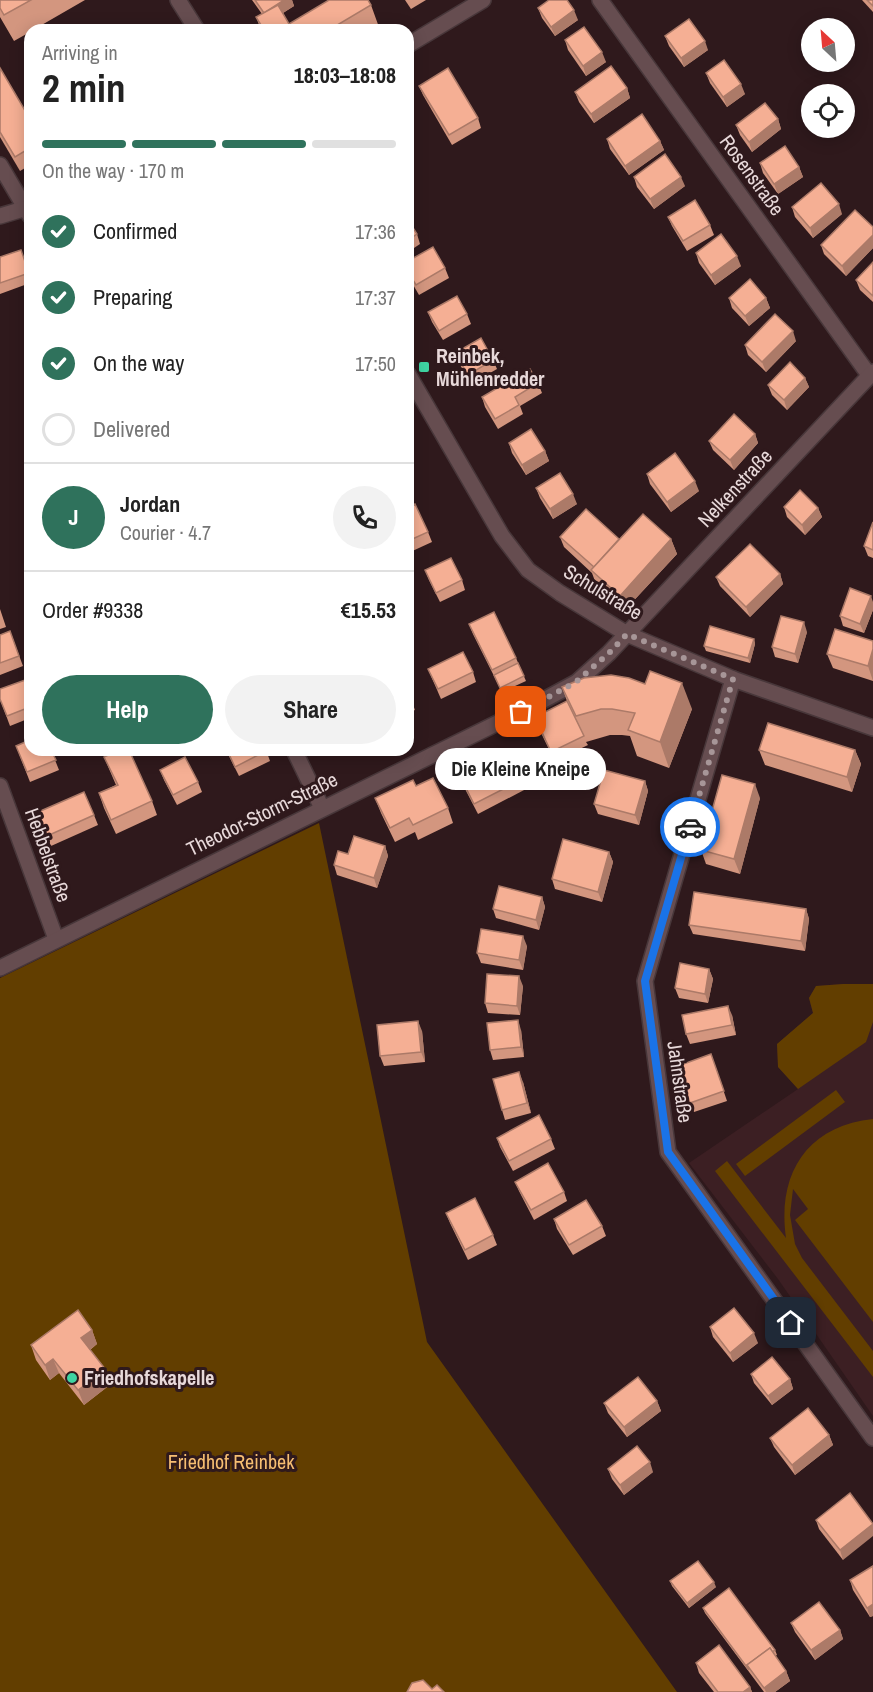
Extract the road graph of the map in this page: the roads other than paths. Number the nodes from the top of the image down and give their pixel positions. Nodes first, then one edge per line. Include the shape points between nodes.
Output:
1 (178, 0) edge
2 (483, 0) edge
3 (600, 0) edge
4 (193, 24) edge
5 (414, 41) edge
6 (0, 165) edge
7 (24, 202) edge
8 (24, 211) edge
9 (0, 216) edge
10 (871, 374) edge
11 (414, 384) edge
12 (627, 634) junction
13 (733, 679) junction
14 (873, 728) edge
15 (297, 756) edge
16 (0, 786) edge
17 (322, 808) junction
18 (56, 939) junction
19 (0, 968) edge
20 (873, 1438) edge

1 - 4 street
2 - 5 street
3 - 10 street, Rosenstraße
6 - 7 street
8 - 9 street
10 - 12 street, Nelkenstraße
11 - 12 street, Schulstraße via 502,536 528,570
12 - 13 street, Schulstraße
12 - 17 street, Theodor-Storm-Straße via 565,689
13 - 14 street, Schulstraße
13 - 20 street, Jahnstraße via 645,981 668,1152
15 - 17 street
16 - 18 street, Hebbelstraße
17 - 18 street, Theodor-Storm-Straße
18 - 19 street, Theodor-Storm-Straße

